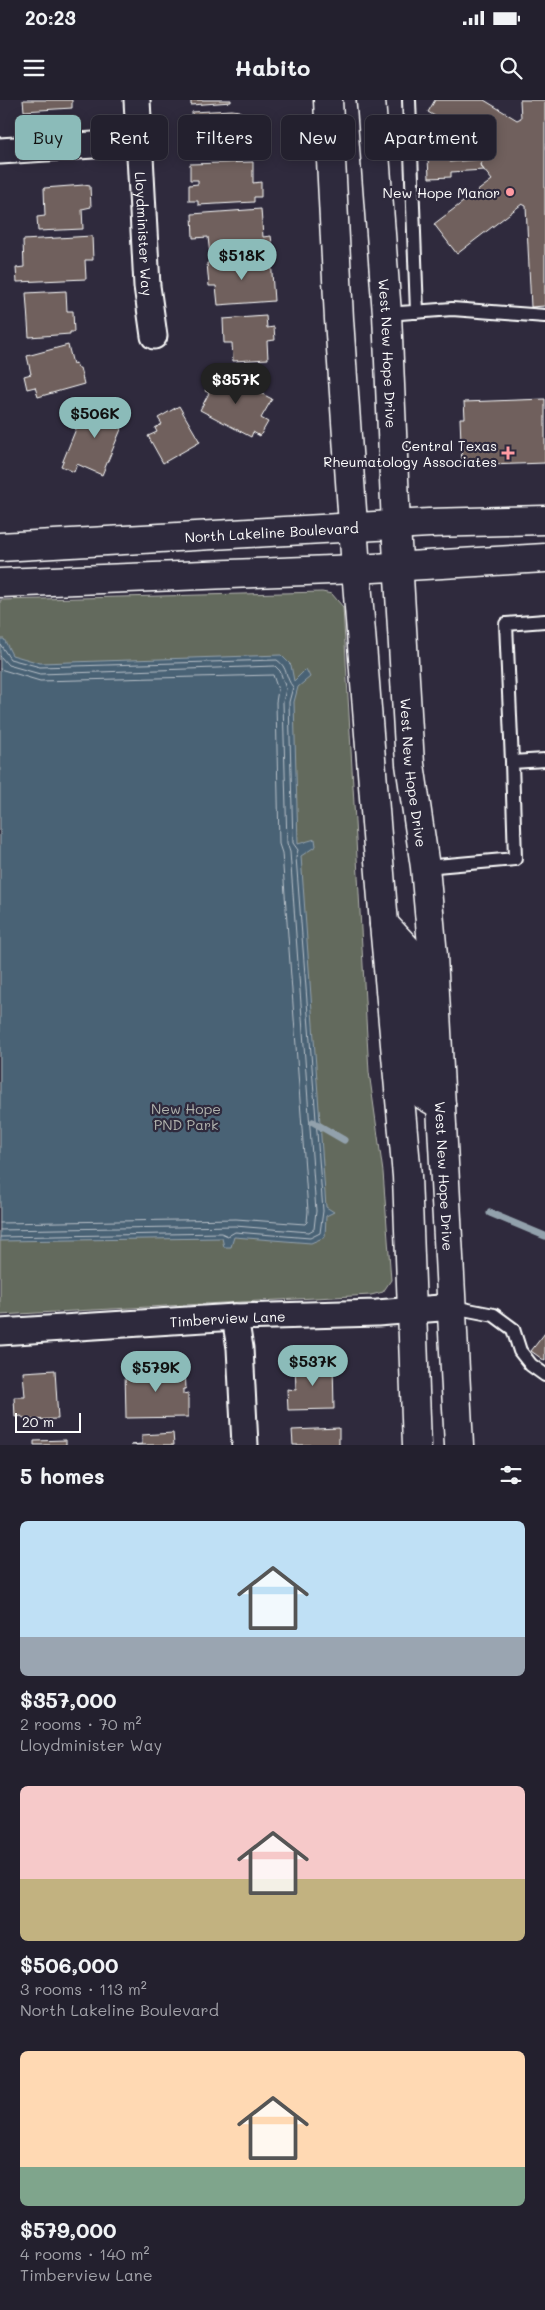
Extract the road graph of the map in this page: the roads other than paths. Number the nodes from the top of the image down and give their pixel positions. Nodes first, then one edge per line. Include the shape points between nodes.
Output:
1 (137, 100) edge
2 (328, 100) edge
3 (371, 100) edge
4 (409, 100) edge
5 (138, 115) edge
6 (91, 146) edge
7 (0, 152) edge
8 (141, 160) edge
9 (417, 312) junction
10 (387, 314) junction
11 (545, 316) edge
12 (154, 336) dead end
13 (545, 520) edge
14 (396, 526) junction
15 (353, 529) junction
16 (0, 547) edge
17 (545, 558) edge
18 (400, 566) junction
19 (356, 569) junction
20 (0, 583) edge
21 (545, 621) edge
22 (545, 760) edge
23 (512, 762) junction
24 (424, 867) junction
25 (384, 924) junction
26 (442, 1106) junction
27 (453, 1307) junction
28 (410, 1309) junction
29 (236, 1317) junction
30 (0, 1332) edge
31 (545, 1375) edge
32 (244, 1445) edge
33 (417, 1445) edge
34 (459, 1445) edge

1 - 5 street, Lloydminister Way
2 - 15 main road
3 - 10 main road, West New Hope Drive
4 - 9 lane
6 - 7 street
8 - 12 street, Lloydminister Way via 147,286
9 - 10 lane
9 - 11 lane via 452,309
10 - 14 main road, West New Hope Drive
13 - 14 main road, North Lakeline Boulevard
14 - 15 main road, North Lakeline Boulevard
14 - 18 main road, West New Hope Drive
15 - 16 main road, North Lakeline Boulevard
15 - 19 main road
17 - 18 main road
18 - 19 main road
18 - 24 main road, West New Hope Drive via 410,764
19 - 20 main road
19 - 25 main road
21 - 23 lane via 506,624
22 - 23 lane
23 - 24 lane via 515,859
24 - 26 main road, West New Hope Drive
25 - 26 main road via 409,952 418,1074 425,1096
25 - 28 main road via 407,1176
26 - 27 main road, West New Hope Drive
27 - 28 street, Timberview Lane
27 - 31 lane via 494,1315 507,1324 513,1329 520,1351
27 - 34 main road, West New Hope Drive
28 - 29 street, Timberview Lane
28 - 33 main road
29 - 30 street, Timberview Lane
29 - 32 street

